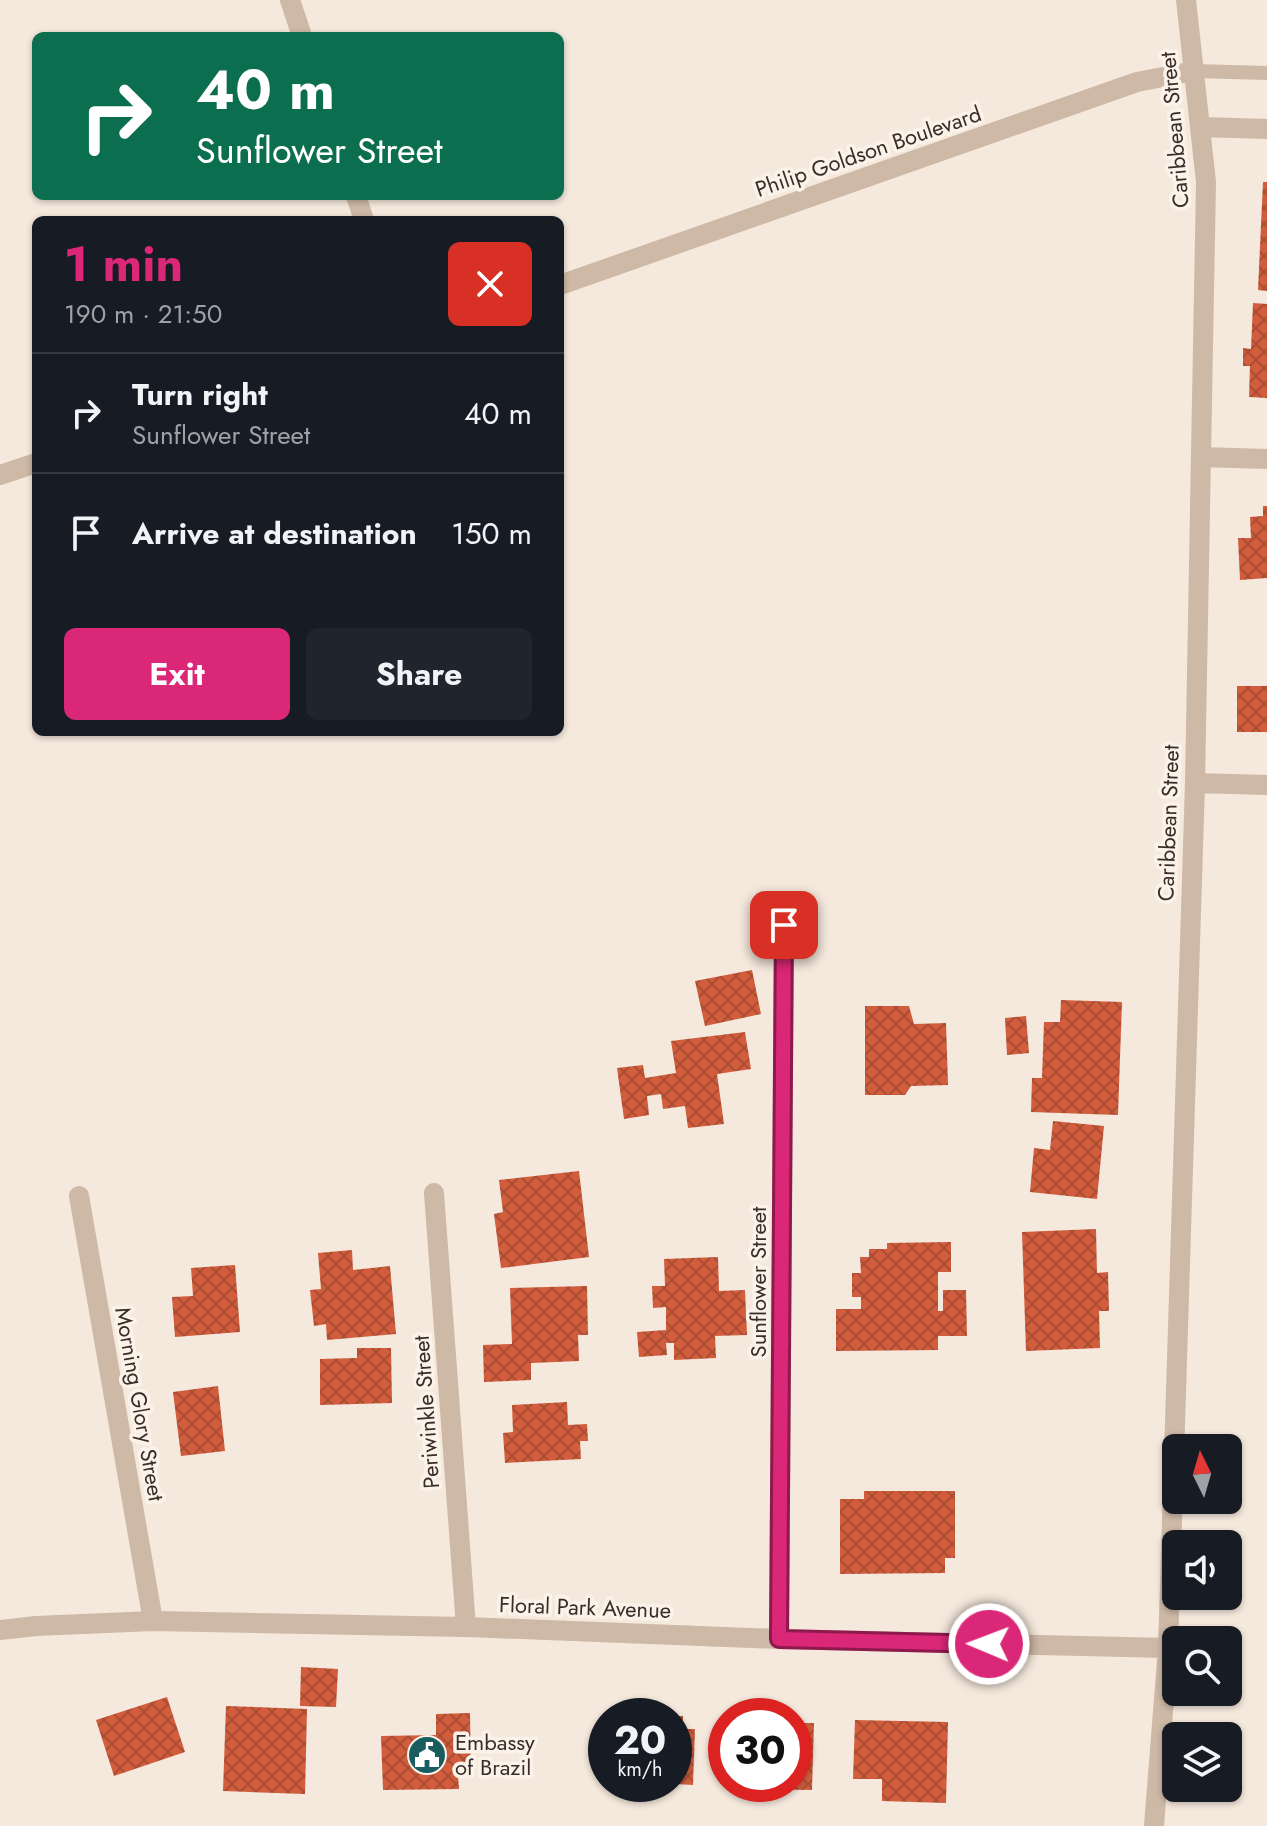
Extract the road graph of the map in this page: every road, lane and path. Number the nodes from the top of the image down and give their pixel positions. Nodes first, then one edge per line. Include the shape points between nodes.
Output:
1 (290, 0) edge
2 (1186, 0) edge
3 (301, 32) edge
4 (1194, 71) junction
5 (1267, 73) edge
6 (1202, 127) junction
7 (1267, 129) edge
8 (564, 284) edge
9 (1202, 457) junction
10 (1267, 459) edge
11 (32, 464) edge
12 (0, 475) edge
13 (1195, 783) junction
14 (1267, 785) edge
15 (784, 925) dead end
16 (434, 1193) dead end
17 (79, 1196) dead end
18 (153, 1621) junction
19 (1169, 1626) edge
20 (466, 1627) junction
21 (0, 1630) edge
22 (779, 1639) junction
23 (1162, 1648) edge
24 (1163, 1706) edge
25 (1154, 1826) edge

1 - 3 street
2 - 4 street, Caribbean Street
4 - 5 lane
4 - 6 street, Caribbean Street
4 - 8 street, Philip Goldson Boulevard via 1137,82
6 - 7 street
6 - 9 street, Caribbean Street
9 - 10 street
9 - 13 street, Caribbean Street
11 - 12 street
13 - 14 street
13 - 19 street, Caribbean Street
15 - 22 street, Sunflower Street
16 - 20 street, Periwinkle Street
17 - 18 street, Morning Glory Street
18 - 20 street, Floral Park Avenue
18 - 21 street, Floral Park Avenue
20 - 22 street, Floral Park Avenue
22 - 23 street, Floral Park Avenue
24 - 25 street, Caribbean Street

